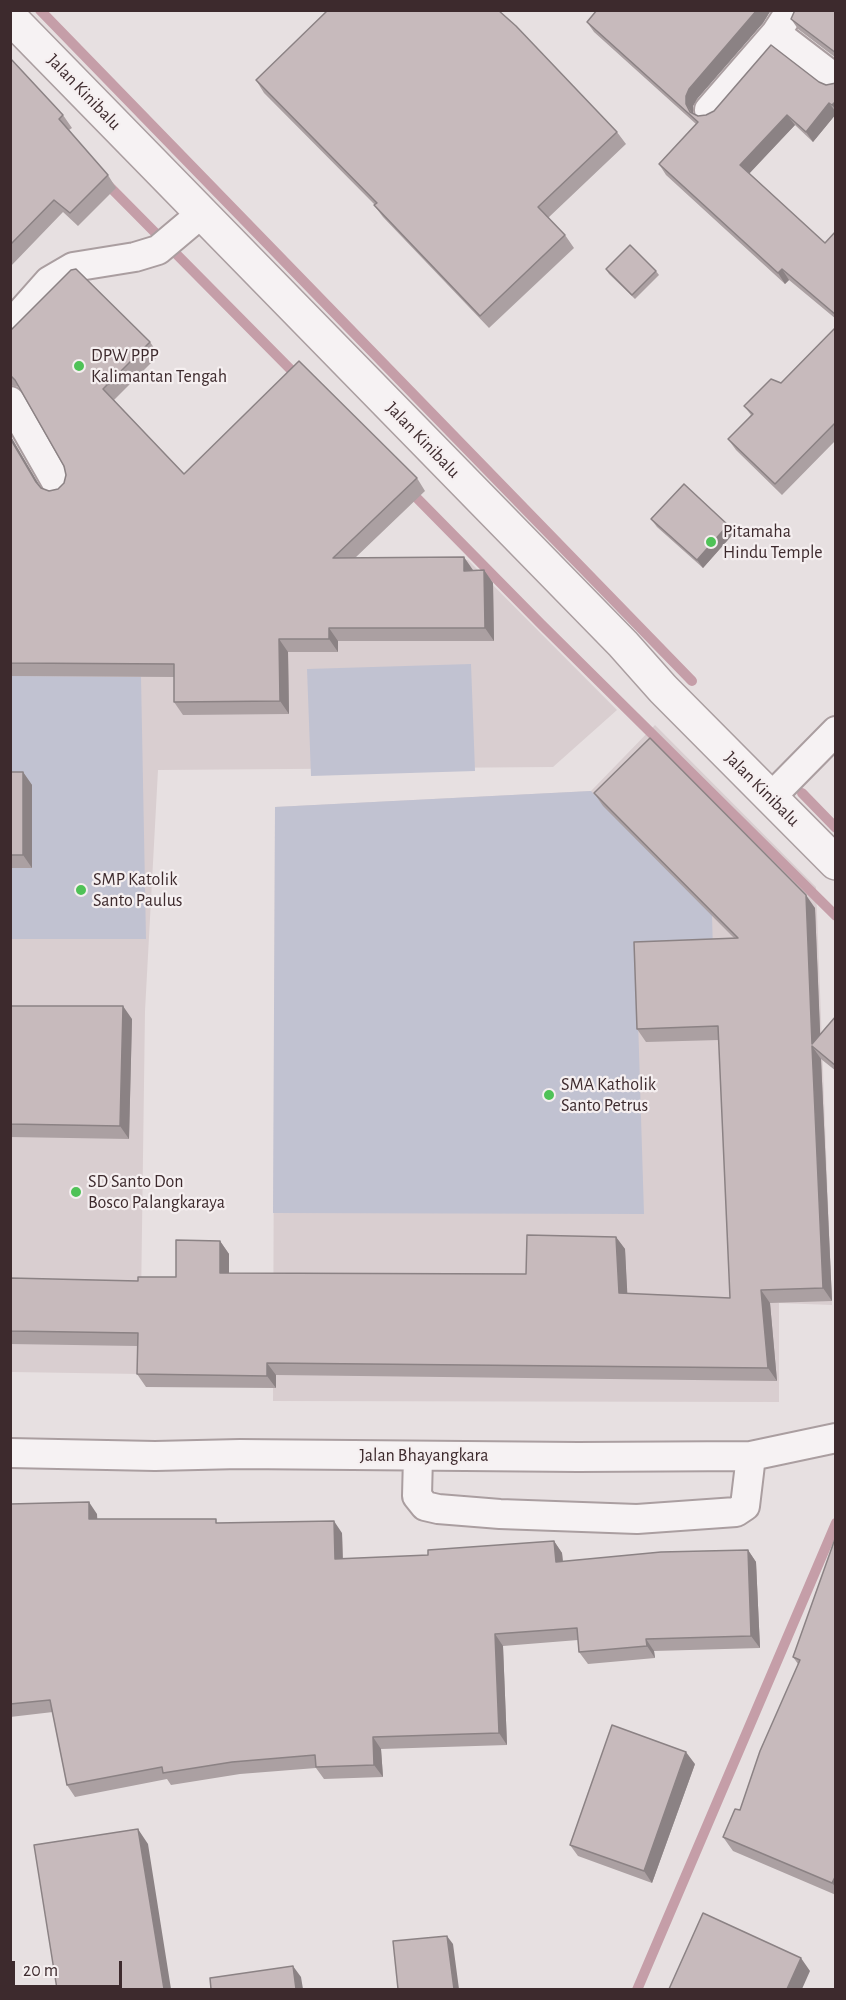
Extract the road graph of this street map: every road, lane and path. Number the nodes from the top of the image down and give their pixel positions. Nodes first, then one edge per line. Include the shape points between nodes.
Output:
1 (10, 17) edge
2 (784, 22) edge
3 (836, 79) edge
4 (709, 110) dead end
5 (202, 213) junction
6 (10, 325) edge
7 (10, 401) edge
8 (59, 487) edge
9 (836, 731) edge
10 (771, 797) junction
11 (836, 863) edge
12 (836, 1438) edge
13 (10, 1453) edge
14 (418, 1456) junction
15 (751, 1456) junction

1 - 5 street, Jalan Kinibalu
2 - 3 street
2 - 4 street
5 - 6 street via 158,250 73,267 49,281
5 - 10 street, Jalan Kinibalu
7 - 8 street
9 - 10 street
10 - 11 street, Jalan Kinibalu
12 - 15 street, Jalan Bhayangkara
13 - 14 street, Jalan Bhayangkara
14 - 15 street, Jalan Bhayangkara
14 - 15 street via 417,1496 425,1506 500,1514 637,1519 736,1512 745,1506

